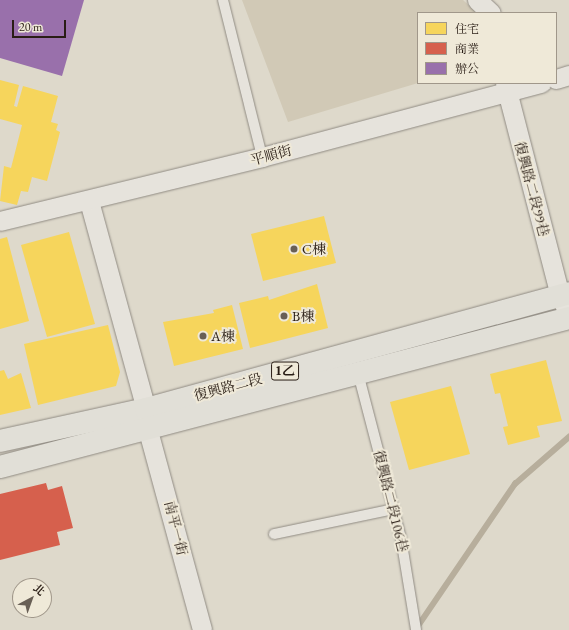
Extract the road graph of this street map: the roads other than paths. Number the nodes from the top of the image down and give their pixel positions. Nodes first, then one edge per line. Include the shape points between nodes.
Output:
1 (223, 0) edge
2 (477, 0) edge
3 (502, 0) edge
4 (490, 12) edge
5 (492, 12) edge
6 (569, 75) edge
7 (557, 79) edge
8 (534, 84) edge
9 (506, 88) edge
10 (262, 157) junction
11 (89, 201) junction
12 (0, 221) edge
13 (564, 294) edge
14 (569, 315) edge
15 (569, 318) edge
16 (358, 372) junction
17 (146, 418) junction
18 (0, 441) edge
19 (0, 467) edge
20 (394, 509) junction
21 (274, 534) dead end
22 (202, 630) edge
23 (416, 630) edge

1 - 10 lane
2 - 4 street
3 - 5 street
6 - 7 street
8 - 9 street, 平順街
9 - 10 street, 平順街
9 - 13 street, 復興路二段99巷
10 - 11 street, 平順街
11 - 12 street, 平順街
11 - 17 street, 南平一街
13 - 14 street, 復興路二段99巷
13 - 17 main road, 復興路二段 / 1乙
15 - 16 main road, 復興路二段 / 1乙
16 - 17 main road, 復興路二段 / 1乙
16 - 20 lane, 復興路二段106巷
17 - 18 main road, 復興路二段 / 1乙
17 - 19 main road, 復興路二段 / 1乙
17 - 22 street, 南平一街
20 - 21 lane
20 - 23 lane, 復興路二段106巷

